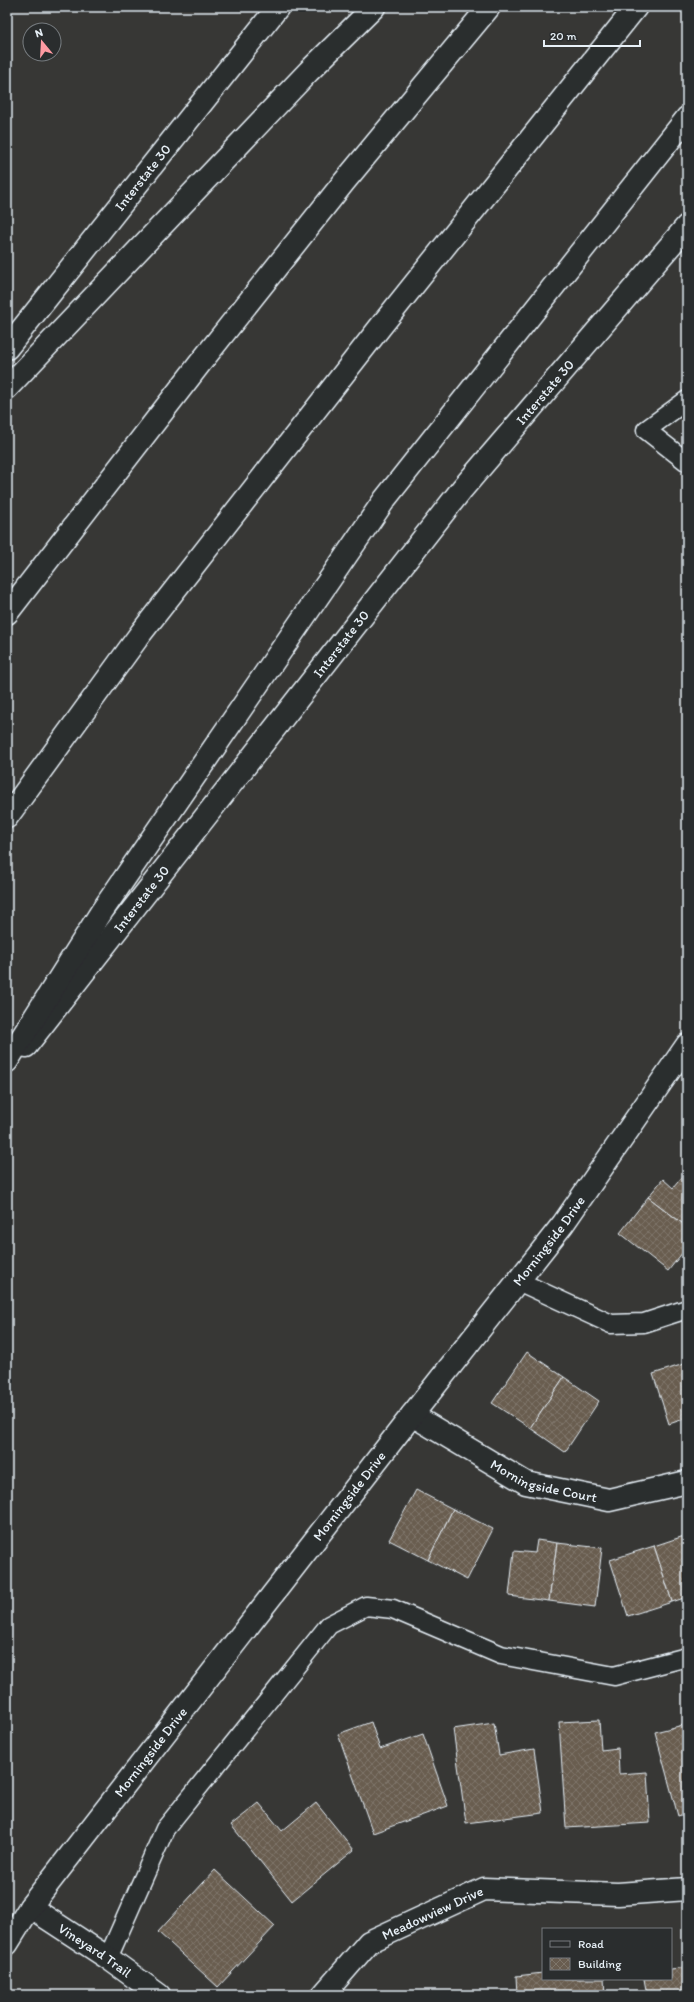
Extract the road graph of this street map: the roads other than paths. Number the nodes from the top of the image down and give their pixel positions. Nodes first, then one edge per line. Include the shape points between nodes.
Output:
1 (278, 7) edge
2 (374, 7) edge
3 (489, 7) edge
4 (636, 7) edge
5 (687, 118) edge
6 (685, 232) edge
7 (7, 348) edge
8 (7, 388) edge
9 (687, 400) edge
10 (687, 462) edge
11 (7, 613) edge
12 (7, 817) edge
13 (687, 1045) edge
14 (7, 1061) edge
15 (7, 1070) edge
16 (518, 1281) junction
17 (687, 1309) edge
18 (412, 1415) junction
19 (687, 1482) edge
20 (687, 1657) edge
21 (687, 1889) edge
22 (30, 1907) junction
23 (7, 1944) edge
24 (108, 1958) junction
25 (159, 1995) edge
26 (323, 1995) edge

1 - 7 main road, Interstate 30
2 - 8 main road via 309,71
3 - 11 main road via 344,182
4 - 12 main road via 381,326 141,633
5 - 14 main road via 385,500 102,911
6 - 15 main road, Interstate 30 via 462,489
9 - 10 lane via 646,430
13 - 16 main road, Morningside Drive via 563,1224
16 - 17 lane via 611,1324 644,1323
16 - 18 main road, Morningside Drive
18 - 19 main road, Morningside Court via 526,1483 609,1500
18 - 22 main road, Morningside Drive
20 - 24 lane via 614,1676 501,1655 392,1609 366,1606 329,1625 165,1830
21 - 26 main road, Meadowview Drive via 618,1894 484,1889 369,1942
22 - 23 main road, Morningside Drive
22 - 24 main road, Vineyard Trail
24 - 25 main road, Vineyard Trail

